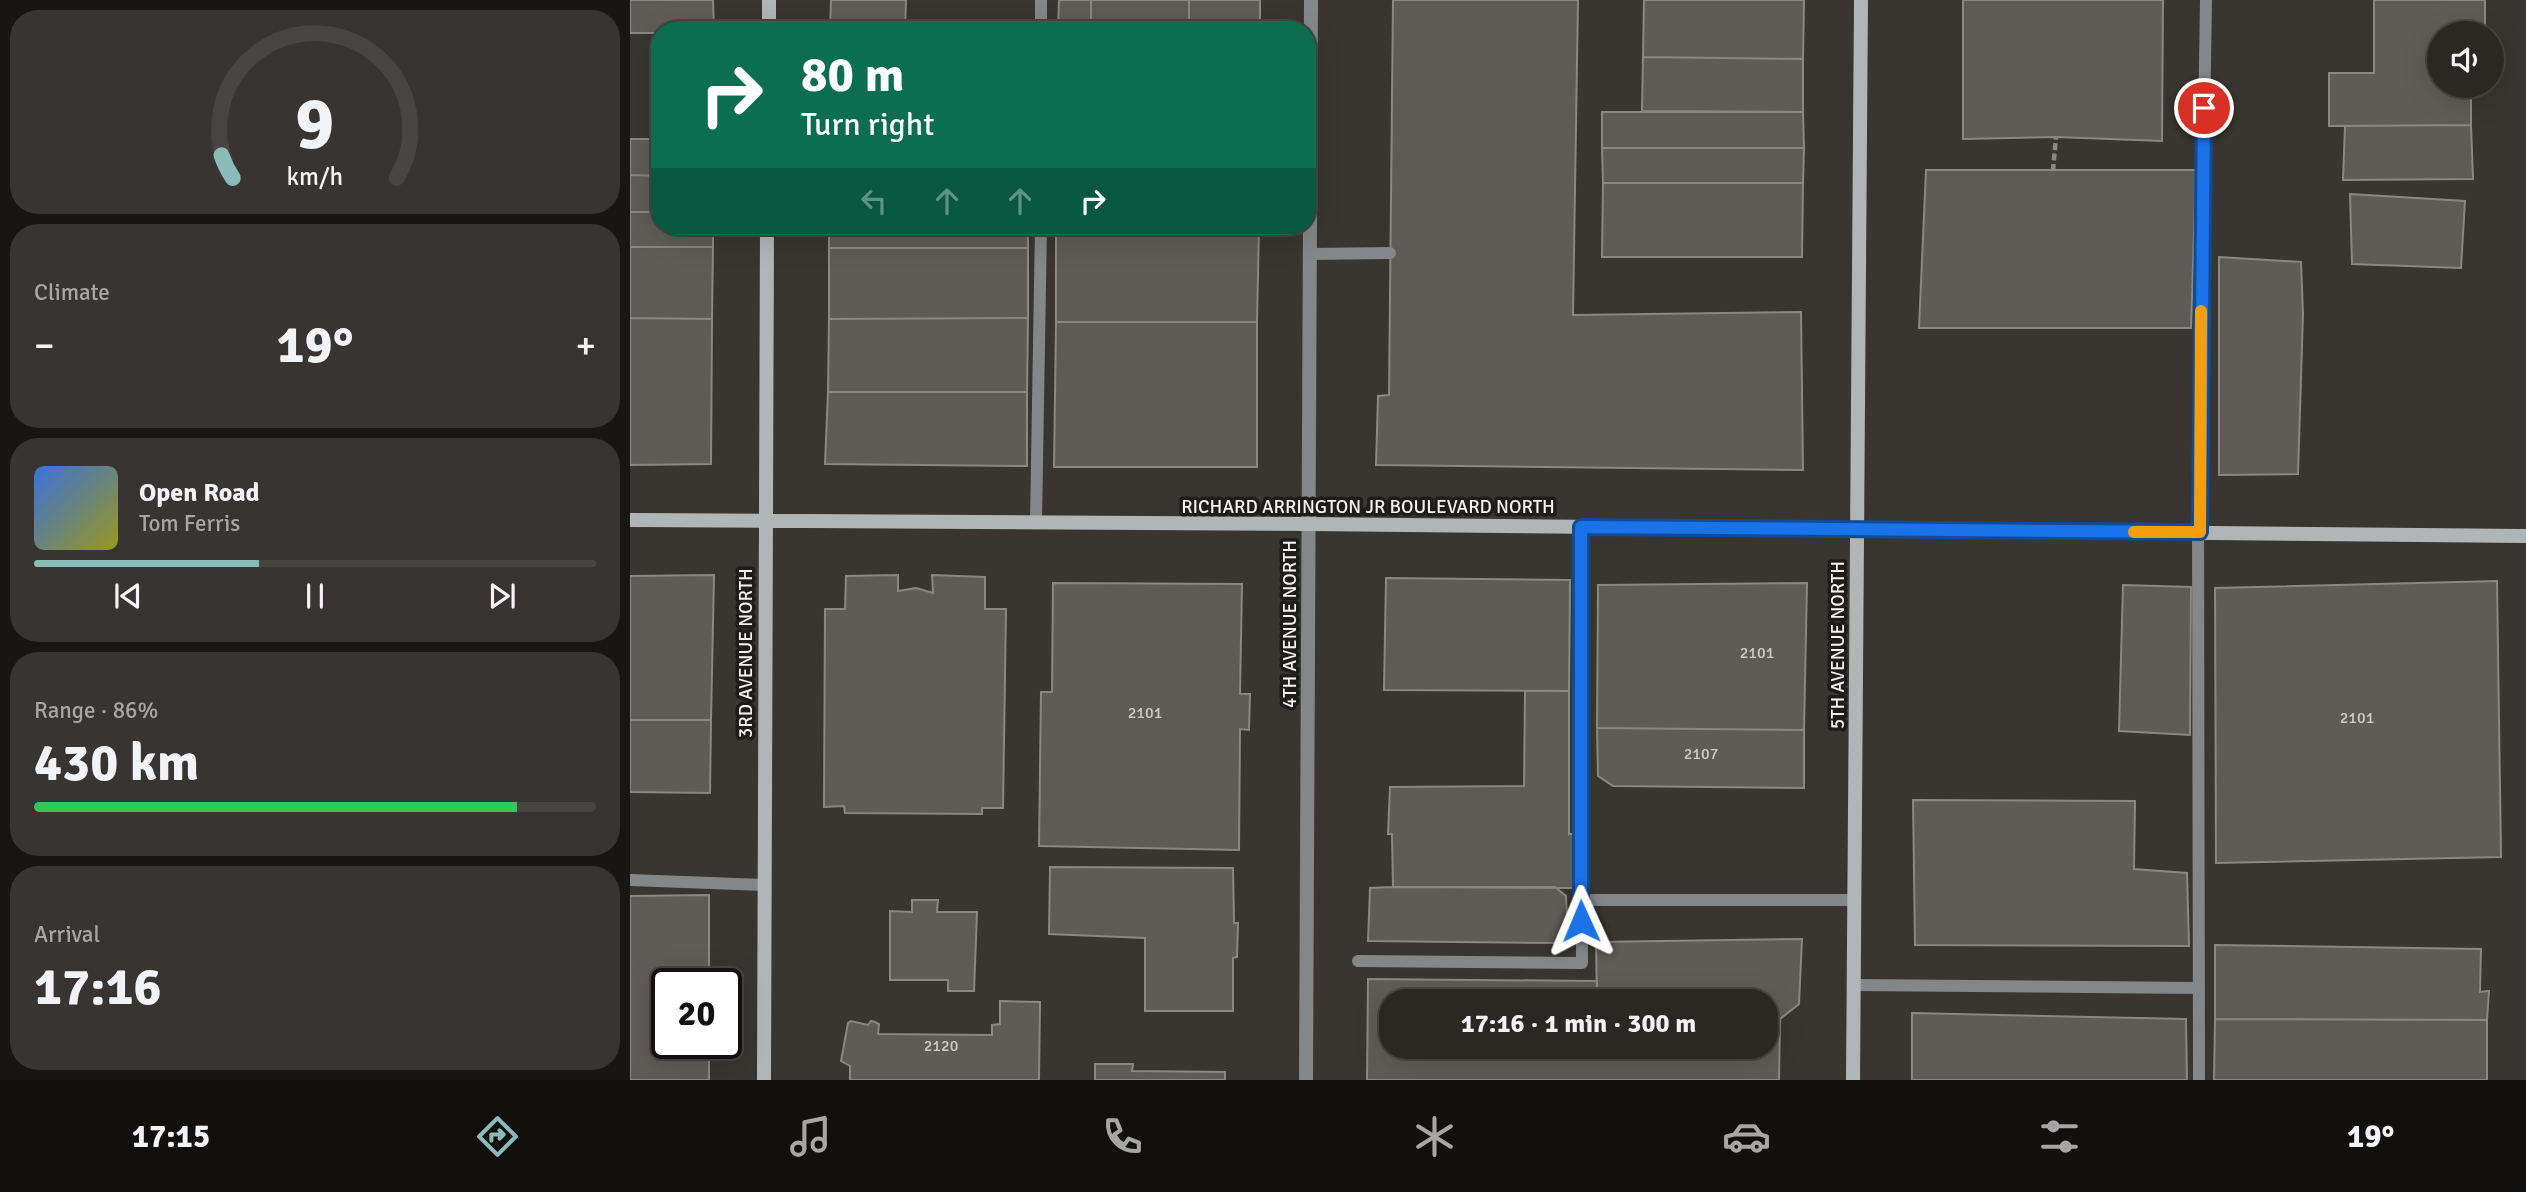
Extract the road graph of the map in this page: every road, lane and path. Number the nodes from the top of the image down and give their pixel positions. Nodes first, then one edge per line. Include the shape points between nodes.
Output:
1 (769, 0) edge
2 (1041, 0) edge
3 (1311, 0) edge
4 (1861, 0) edge
5 (2206, 0) edge
6 (769, 21) edge
7 (1041, 21) edge
8 (1311, 21) edge
9 (2056, 137) dead end
10 (2053, 171) dead end
11 (767, 235) edge
12 (1041, 235) edge
13 (1310, 235) edge
14 (1390, 253) dead end
15 (1310, 254) junction
16 (630, 520) edge
17 (764, 521) junction
18 (1036, 522) junction
19 (1308, 524) junction
20 (1581, 527) junction
21 (1857, 529) junction
22 (2200, 532) junction
23 (2526, 536) edge
24 (630, 880) edge
25 (764, 884) junction
26 (1581, 900) junction
27 (1854, 900) junction
28 (1357, 961) dead end
29 (1853, 985) junction
30 (2199, 988) junction
31 (764, 1080) edge
32 (1306, 1080) edge
33 (1853, 1080) edge
34 (2199, 1080) edge

1 - 6 main road
2 - 7 lane
3 - 8 street, 4TH AVENUE NORTH
4 - 21 main road, 5TH AVENUE NORTH
5 - 22 lane
9 - 10 path
11 - 17 main road, 3RD AVENUE NORTH
12 - 18 lane
13 - 15 street, 4TH AVENUE NORTH
14 - 15 lane
15 - 19 street, 4TH AVENUE NORTH
16 - 17 main road, RICHARD ARRINGTON JR BOULEVARD NORTH
17 - 18 main road, RICHARD ARRINGTON JR BOULEVARD NORTH
17 - 25 main road, 3RD AVENUE NORTH
18 - 19 main road, RICHARD ARRINGTON JR BOULEVARD NORTH
19 - 20 main road, RICHARD ARRINGTON JR BOULEVARD NORTH
19 - 32 street, 4TH AVENUE NORTH
20 - 21 main road, RICHARD ARRINGTON JR BOULEVARD NORTH
20 - 26 lane
21 - 22 main road, RICHARD ARRINGTON JR BOULEVARD NORTH
21 - 27 main road, 5TH AVENUE NORTH
22 - 23 main road, RICHARD ARRINGTON JR BOULEVARD NORTH
22 - 30 lane
24 - 25 lane
25 - 31 main road, 3RD AVENUE NORTH
26 - 27 lane
26 - 28 lane via 1582,963
27 - 29 main road, 5TH AVENUE NORTH
29 - 30 lane
29 - 33 main road, 5TH AVENUE NORTH
30 - 34 lane

